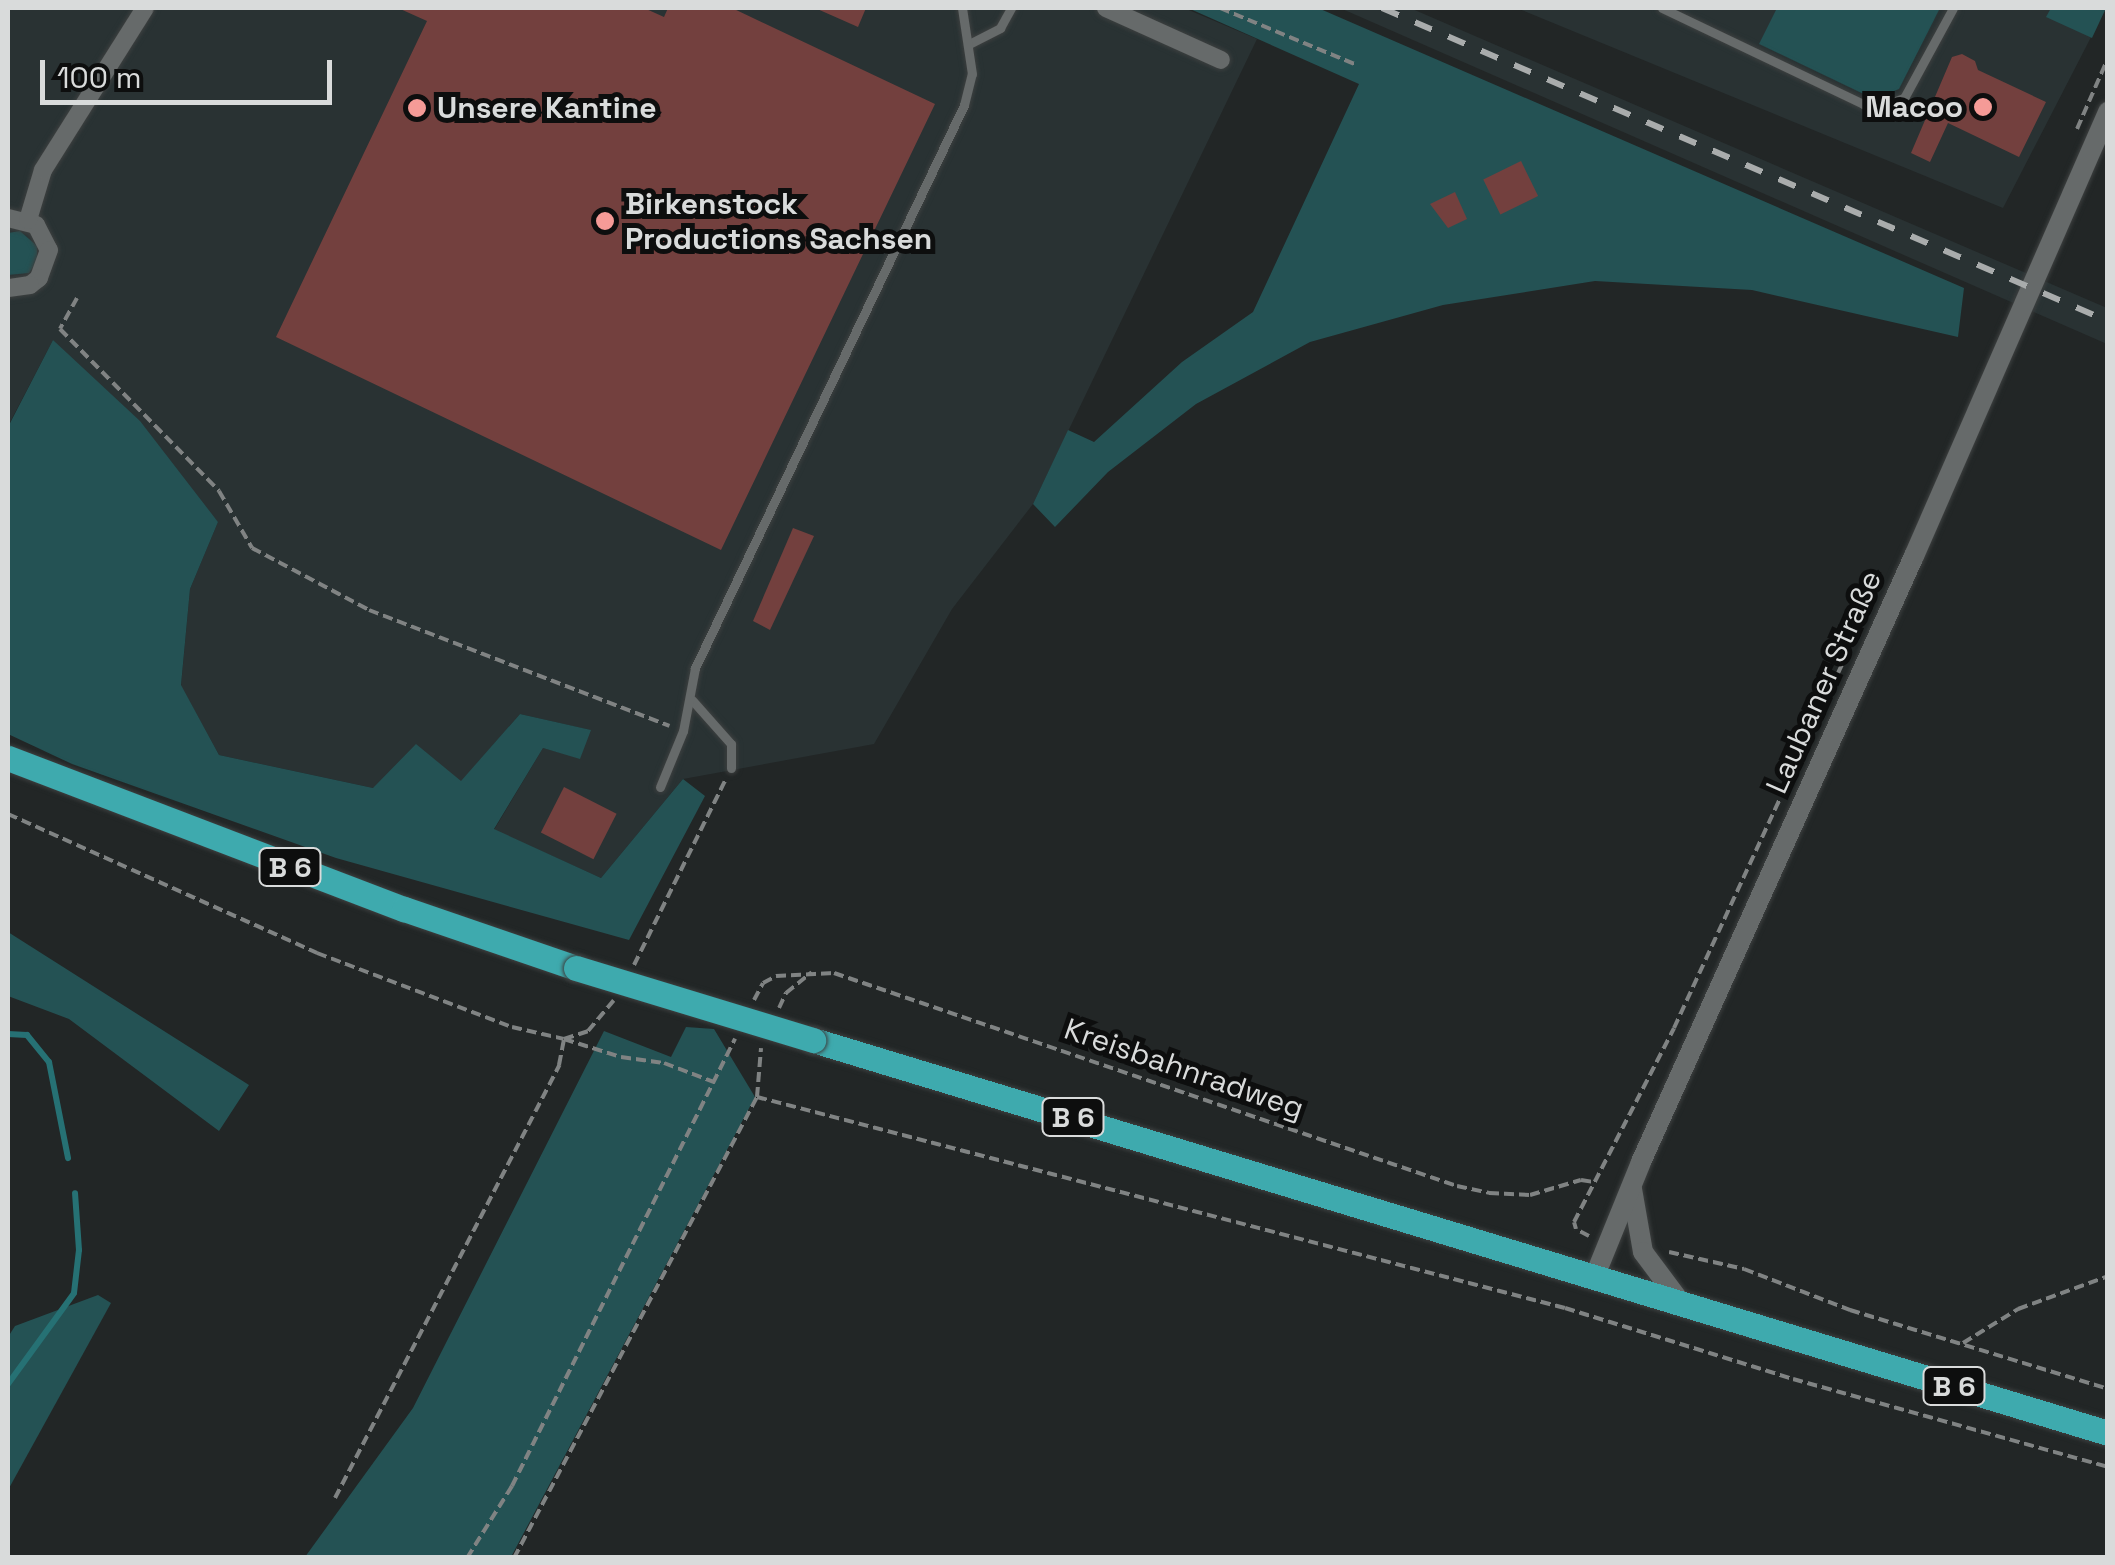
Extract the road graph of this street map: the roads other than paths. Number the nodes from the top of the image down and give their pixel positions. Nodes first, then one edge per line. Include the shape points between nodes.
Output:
1 (145, 8) edge
2 (962, 8) edge
3 (1011, 8) edge
4 (1106, 8) edge
5 (1662, 8) edge
6 (1953, 8) edge
7 (971, 43) junction
8 (1222, 60) dead end
9 (2108, 111) edge
10 (8, 218) edge
11 (28, 220) junction
12 (8, 288) edge
13 (692, 700) junction
14 (8, 758) edge
15 (731, 768) dead end
16 (660, 787) dead end
17 (1632, 1184) junction
18 (1594, 1278) junction
19 (1681, 1304) junction
20 (2108, 1433) edge

1 - 11 street via 42,170
2 - 7 lane
3 - 7 lane via 1000,28
4 - 8 street
5 - 6 lane via 1880,107 1904,98
7 - 13 lane via 964,105 695,668
9 - 17 street, Laubaner Straße
10 - 11 street
11 - 12 street via 42,232 49,259 30,285
13 - 15 lane via 731,744
13 - 16 lane
14 - 18 main road, B 6, bridge via 404,910 576,968
17 - 18 street, Laubaner Straße
17 - 19 street via 1644,1252
18 - 19 main road, B 6
19 - 20 main road, B 6

